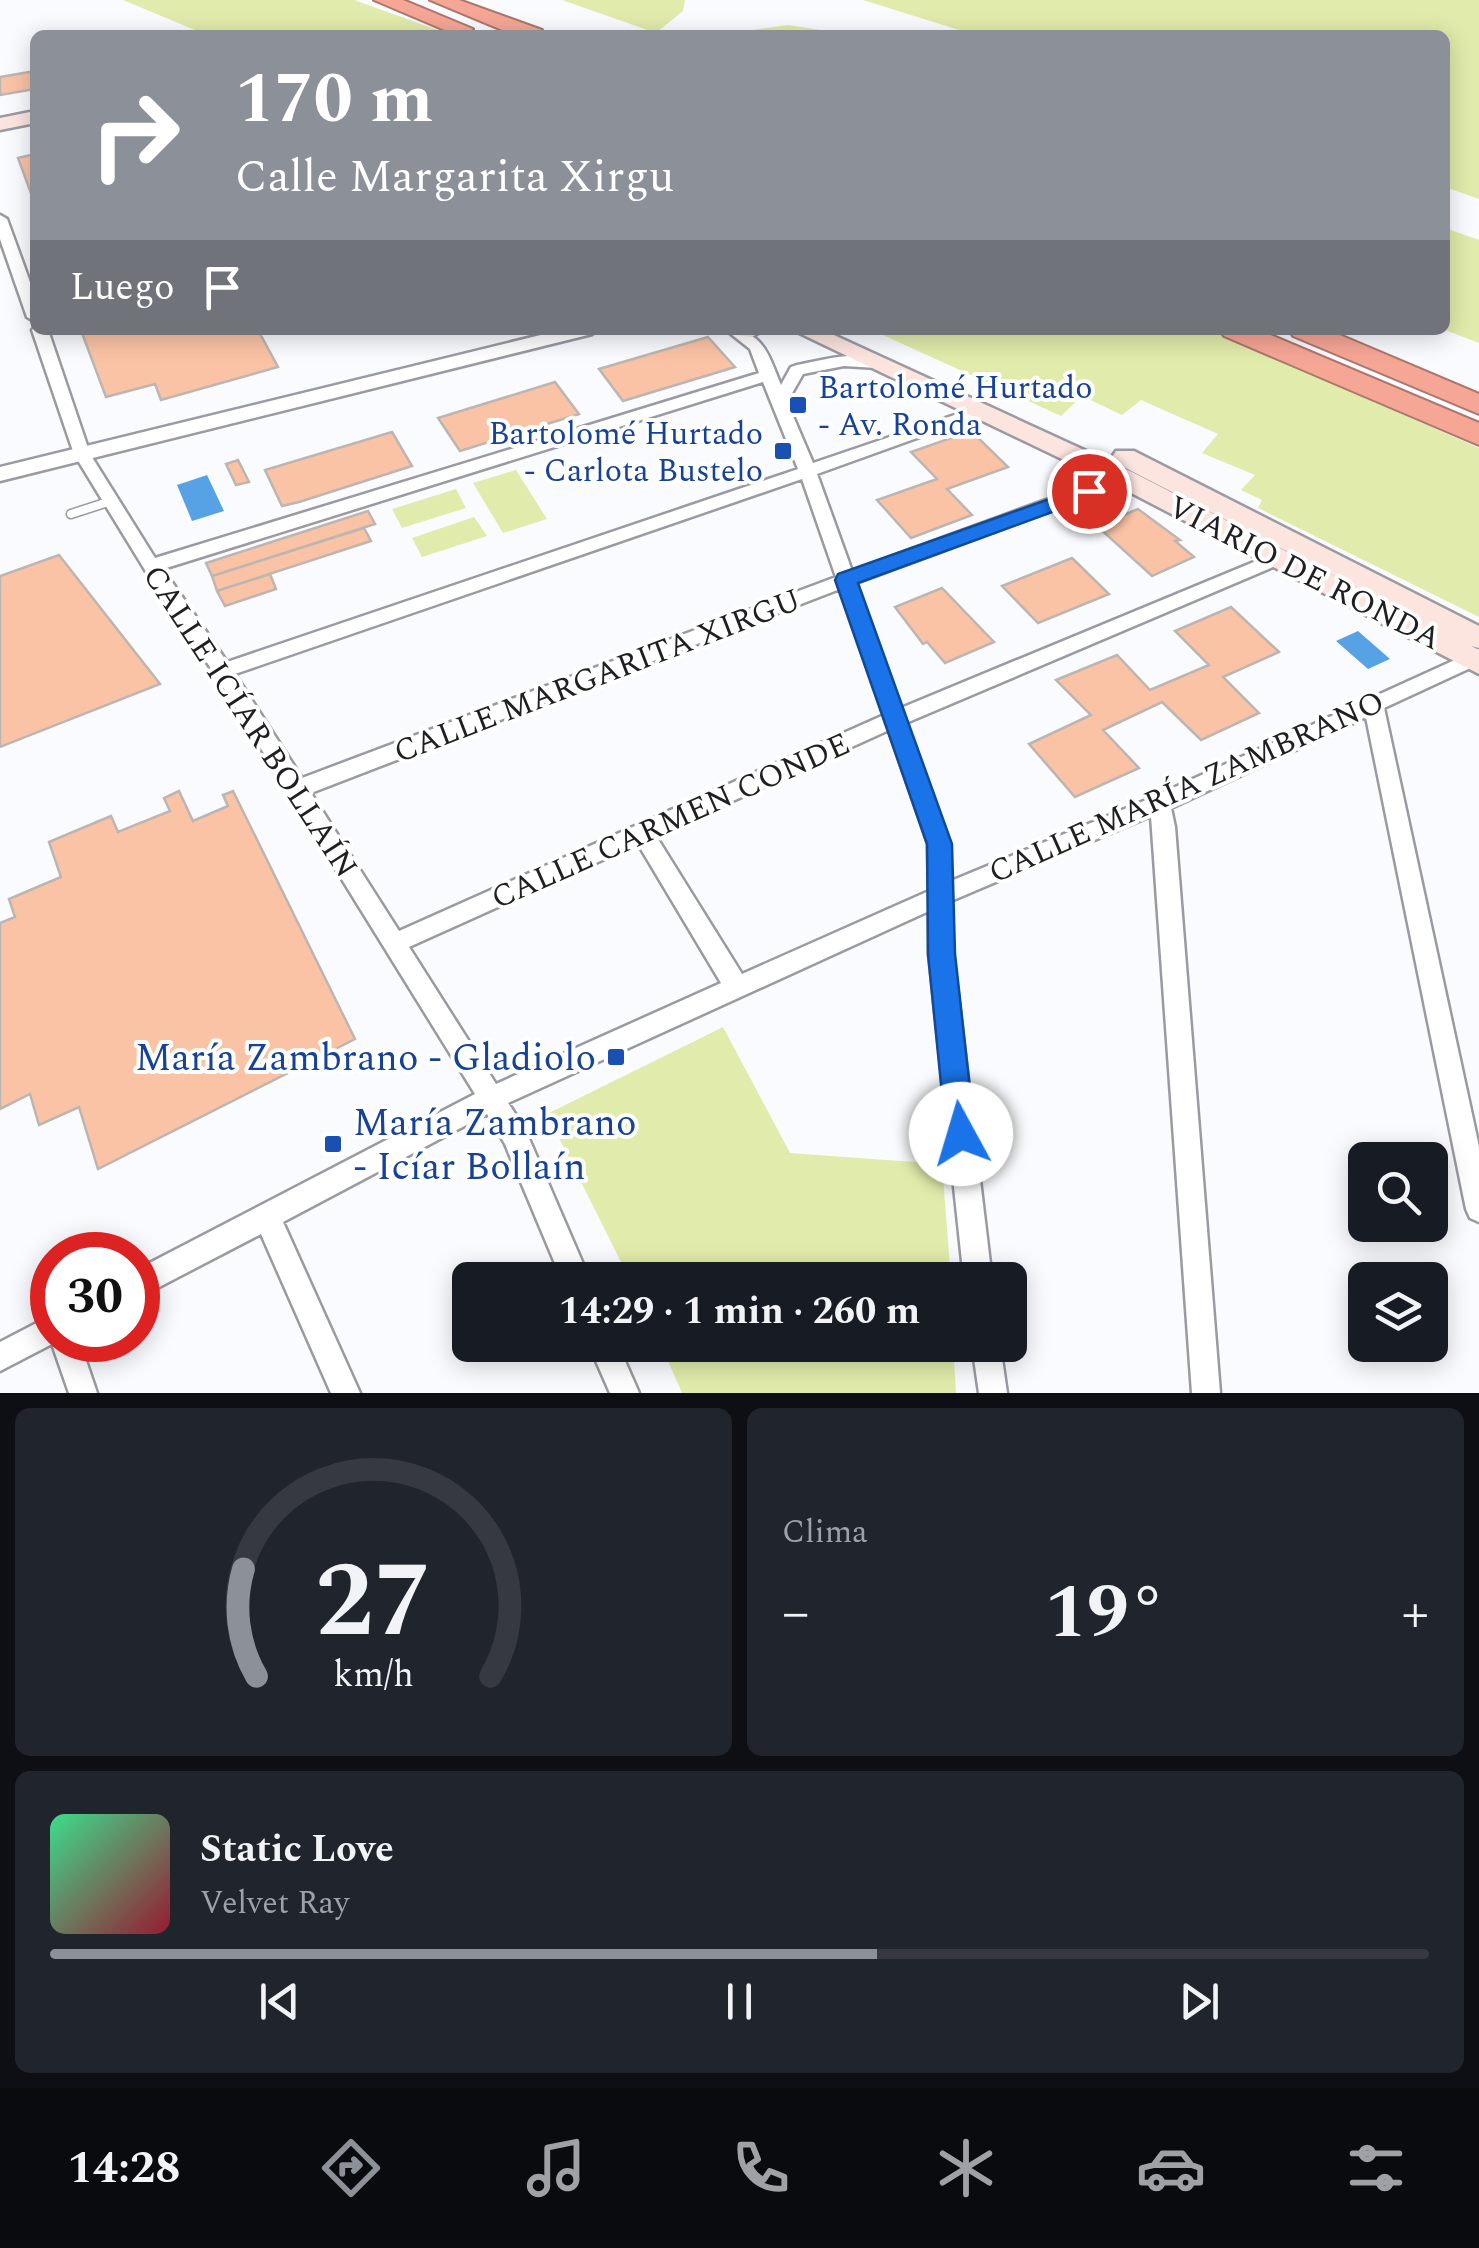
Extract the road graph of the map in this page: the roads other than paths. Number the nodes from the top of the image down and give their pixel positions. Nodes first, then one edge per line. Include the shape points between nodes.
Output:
1 (384, 0) edge
2 (440, 0) edge
3 (465, 30) edge
4 (521, 30) edge
5 (30, 118) edge
6 (0, 124) edge
7 (30, 131) edge
8 (0, 137) edge
9 (0, 219) edge
10 (30, 303) edge
11 (42, 335) edge
12 (565, 335) edge
13 (754, 335) edge
14 (815, 335) edge
15 (861, 335) edge
16 (1246, 335) edge
17 (1315, 335) edge
18 (877, 362) junction
19 (768, 375) junction
20 (779, 402) junction
21 (1479, 405) edge
22 (984, 411) junction
23 (1479, 435) edge
24 (82, 454) junction
25 (808, 472) junction
26 (0, 474) edge
27 (1124, 478) junction
28 (111, 501) junction
29 (71, 514) dead end
30 (1279, 558) junction
31 (151, 566) junction
32 (846, 580) junction
33 (1478, 654) edge
34 (223, 671) junction
35 (1374, 703) junction
36 (895, 719) junction
37 (297, 789) junction
38 (1159, 804) junction
39 (642, 832) junction
40 (940, 896) junction
41 (393, 944) junction
42 (738, 988) junction
43 (490, 1098) junction
44 (1479, 1209) edge
45 (266, 1216) junction
46 (569, 1262) edge
47 (976, 1262) edge
48 (160, 1272) edge
49 (30, 1341) edge
50 (0, 1357) edge
51 (72, 1362) edge
52 (611, 1362) edge
53 (988, 1362) edge
54 (83, 1393) edge
55 (346, 1393) edge
56 (626, 1393) edge
57 (993, 1393) edge
58 (1206, 1393) edge

1 - 3 highway
2 - 4 highway
5 - 6 main road
7 - 8 main road
9 - 10 street
11 - 24 street, CALLE ICÍAR BOLLAÍN
12 - 24 street
13 - 19 street
14 - 18 main road, VIARIO DE RONDA
15 - 33 main road, VIARIO DE RONDA via 1167,476
16 - 23 highway
17 - 21 highway
18 - 20 street via 797,370
18 - 22 main road, VIARIO DE RONDA
19 - 20 street
19 - 31 street
20 - 25 street
22 - 25 street
22 - 27 main road, VIARIO DE RONDA
24 - 26 street
24 - 28 street, CALLE ICÍAR BOLLAÍN
25 - 32 street
25 - 34 street
27 - 30 main road, VIARIO DE RONDA
27 - 32 street, CALLE MARGARITA XIRGU
28 - 29 lane
28 - 31 street, CALLE ICÍAR BOLLAÍN
30 - 33 main road, VIARIO DE RONDA
30 - 36 street, CALLE CARMEN CONDE
31 - 34 street, CALLE ICÍAR BOLLAÍN
32 - 36 street
32 - 37 street, CALLE MARGARITA XIRGU
33 - 35 street, CALLE MARÍA ZAMBRANO
34 - 37 street, CALLE ICÍAR BOLLAÍN
35 - 38 street, CALLE MARÍA ZAMBRANO
35 - 44 street
36 - 39 street, CALLE CARMEN CONDE
36 - 40 street via 940,844
37 - 41 street, CALLE ICÍAR BOLLAÍN
38 - 40 street, CALLE MARÍA ZAMBRANO
38 - 58 street
39 - 41 street, CALLE CARMEN CONDE
39 - 42 street
40 - 42 street, CALLE MARÍA ZAMBRANO
40 - 47 street
41 - 43 street, CALLE ICÍAR BOLLAÍN
42 - 43 street, CALLE MARÍA ZAMBRANO
43 - 45 street, CALLE MARÍA ZAMBRANO
43 - 46 street, CALLE ICÍAR BOLLAÍN via 534,1176
45 - 48 street, CALLE MARÍA ZAMBRANO
45 - 55 street
49 - 50 street
51 - 54 street
52 - 56 street
53 - 57 street

